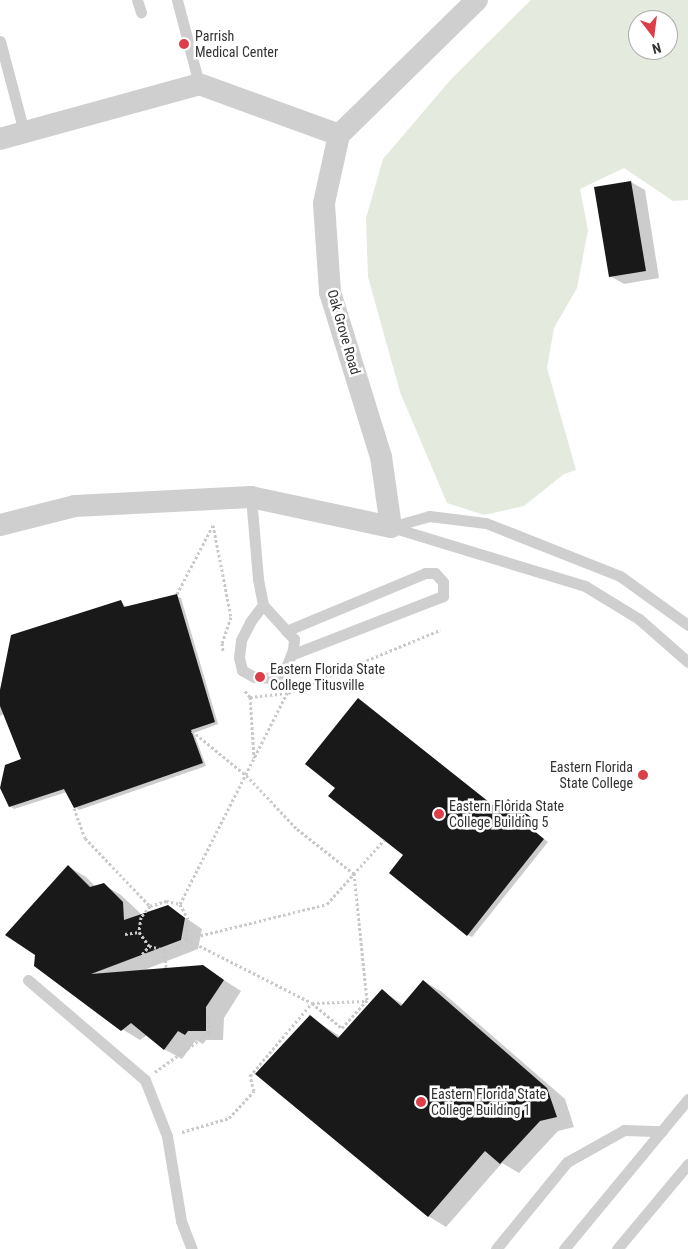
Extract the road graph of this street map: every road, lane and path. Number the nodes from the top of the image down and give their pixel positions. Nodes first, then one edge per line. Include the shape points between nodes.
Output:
1 (138, 0) edge
2 (177, 0) edge
3 (474, 1) edge
4 (141, 12) dead end
5 (0, 41) edge
6 (199, 84) junction
7 (24, 132) junction
8 (339, 135) junction
9 (0, 139) edge
10 (251, 497) junction
11 (0, 525) edge
12 (391, 527) junction
13 (263, 605) junction
14 (688, 626) edge
15 (286, 631) junction
16 (291, 655) junction
17 (688, 662) edge
18 (288, 693) dead end
19 (250, 696) dead end
20 (191, 730) dead end
21 (254, 760) junction
22 (246, 775) junction
23 (74, 808) dead end
24 (384, 840) dead end
25 (354, 874) junction
26 (180, 904) junction
27 (150, 906) junction
28 (139, 932) junction
29 (125, 934) dead end
30 (186, 939) junction
31 (149, 946) junction
32 (165, 950) junction
33 (138, 958) dead end
34 (166, 969) dead end
35 (28, 980) dead end
36 (367, 1000) junction
37 (312, 1003) junction
38 (209, 1007) dead end
39 (145, 1080) junction
40 (688, 1099) edge
41 (662, 1130) junction
42 (167, 1136) junction
43 (688, 1164) edge
44 (192, 1249) edge
45 (496, 1249) edge
46 (564, 1249) edge
47 (617, 1249) edge

1 - 4 lane
2 - 6 lane
3 - 8 street
5 - 7 lane
6 - 7 street
6 - 8 street
7 - 9 street
8 - 12 street, Oak Grove Road via 324,203 330,292 381,457
10 - 11 street via 75,506
10 - 12 street
10 - 13 lane
12 - 14 lane via 430,516 486,523 620,576
12 - 17 lane via 585,586 639,619
13 - 15 lane
13 - 16 lane via 241,640 239,657 242,670 254,677 272,678 284,672
15 - 16 lane via 294,639
15 - 16 lane via 425,573 434,573 443,582 443,596
18 - 21 path
19 - 21 path
20 - 22 path
21 - 22 path
22 - 25 path via 296,828
22 - 26 path
23 - 27 path via 84,838
24 - 25 path
25 - 30 path via 327,904
25 - 36 path
26 - 27 path via 166,901
26 - 30 path via 188,919
27 - 28 path via 141,917
28 - 29 path
28 - 31 path
30 - 32 path
30 - 37 path
31 - 32 path
31 - 33 path
32 - 34 path
35 - 39 lane
36 - 37 path
36 - 37 path via 342,1028
37 - 42 path via 250,1076 254,1091 229,1118
38 - 39 path via 209,1033
39 - 42 lane
40 - 41 lane
41 - 45 lane via 624,1130 567,1162
41 - 46 lane
42 - 44 lane via 181,1221
43 - 47 lane

